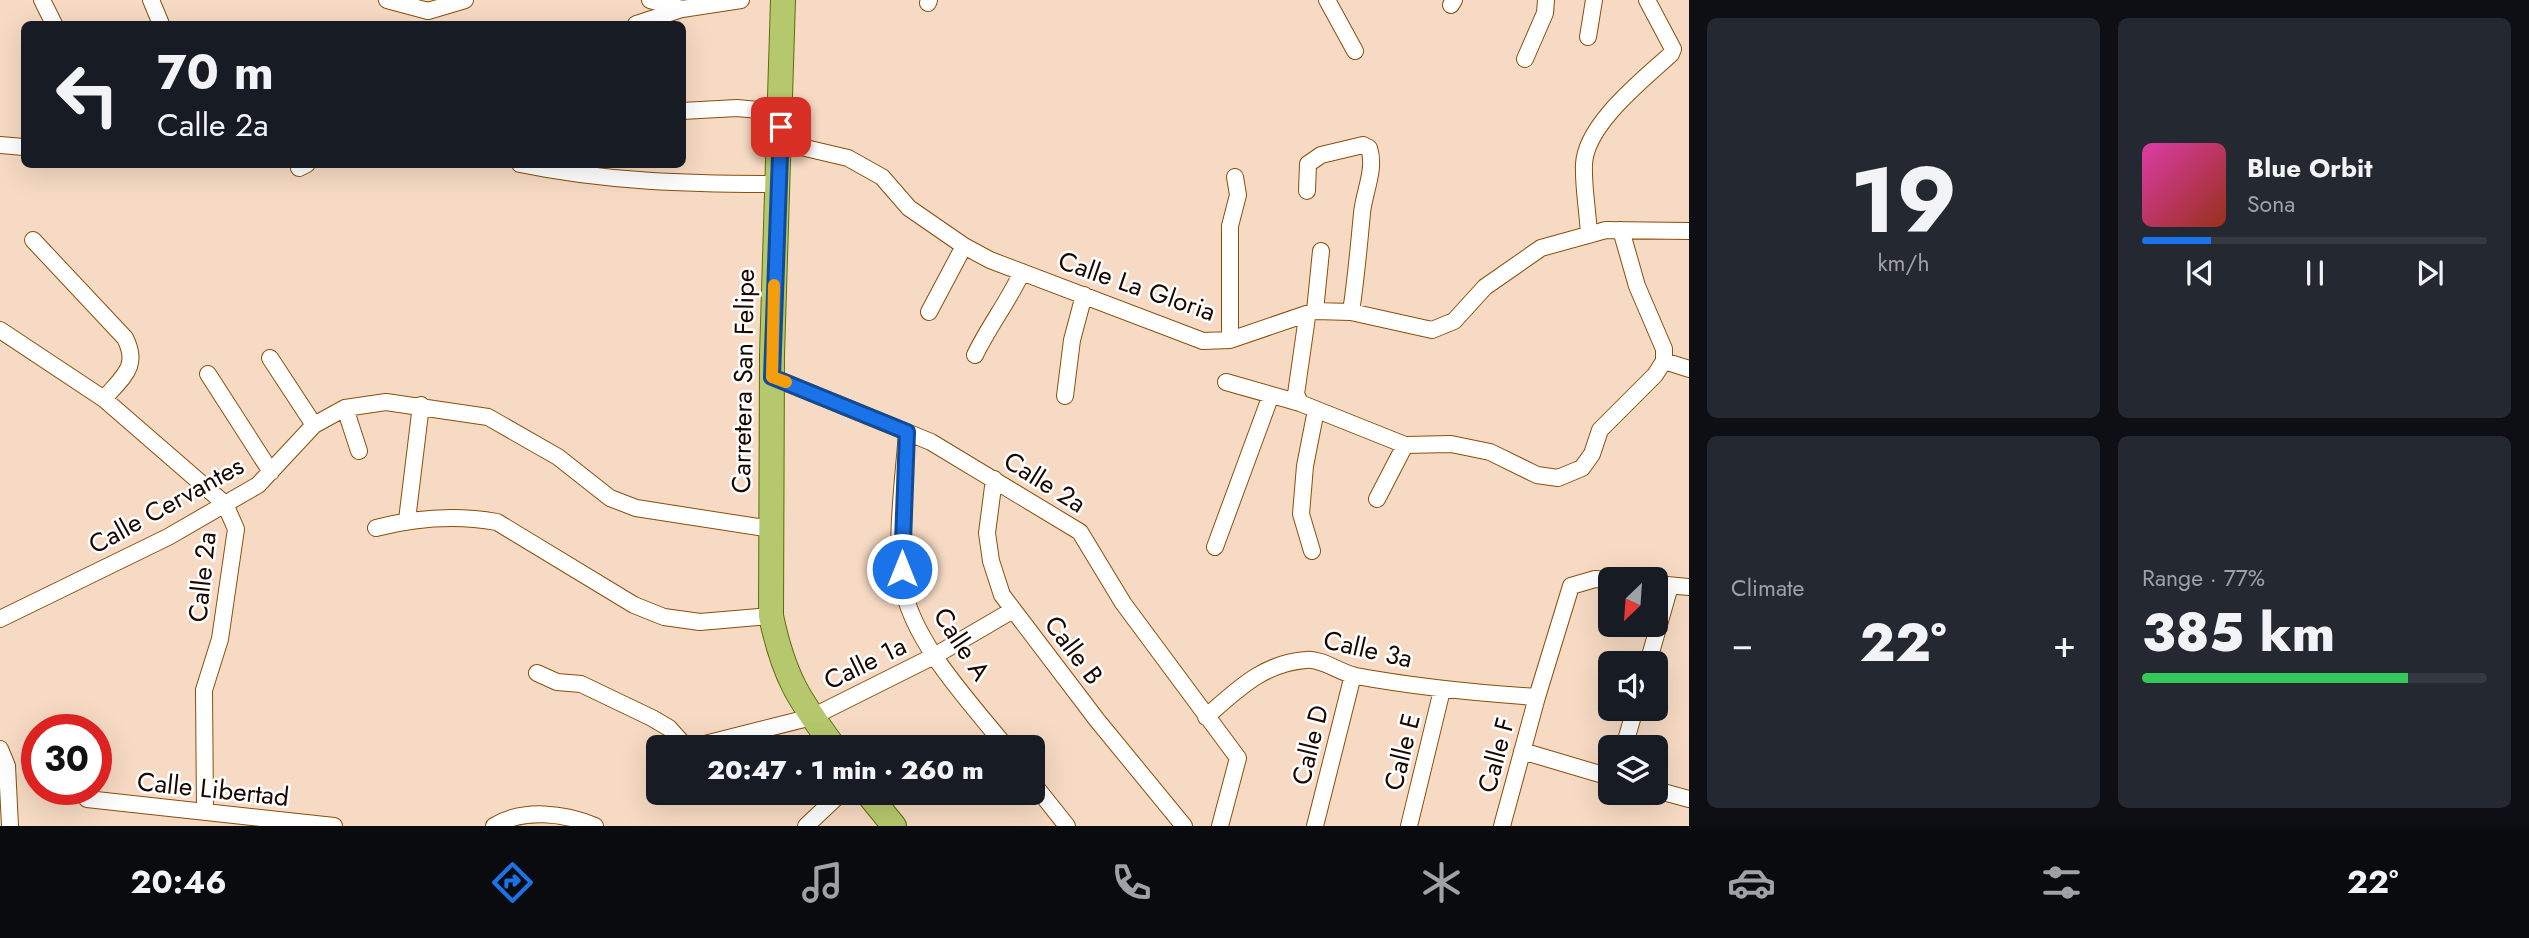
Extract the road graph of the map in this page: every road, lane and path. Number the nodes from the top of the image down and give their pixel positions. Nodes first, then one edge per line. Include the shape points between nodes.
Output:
1 (42, 0) edge
2 (151, 0) edge
3 (387, 0) edge
4 (465, 0) edge
5 (650, 0) edge
6 (741, 0) edge
7 (783, 0) edge
8 (1327, 0) edge
9 (1546, 0) edge
10 (1594, 0) edge
11 (1647, 0) edge
12 (682, 9) junction
13 (52, 21) edge
14 (160, 21) edge
15 (645, 21) edge
16 (1588, 37) dead end
17 (1355, 51) dead end
18 (1525, 59) dead end
19 (686, 111) edge
20 (781, 112) junction
21 (780, 142) junction
22 (0, 144) edge
23 (21, 147) edge
24 (541, 168) edge
25 (1235, 177) dead end
26 (778, 184) junction
27 (1307, 191) dead end
28 (1621, 230) junction
29 (1689, 231) edge
30 (1589, 235) junction
31 (33, 240) dead end
32 (964, 246) junction
33 (1321, 251) dead end
34 (1022, 272) junction
35 (1084, 295) junction
36 (929, 312) dead end
37 (1351, 312) junction
38 (1311, 314) junction
39 (0, 330) edge
40 (1230, 340) junction
41 (975, 355) dead end
42 (270, 358) dead end
43 (1664, 361) junction
44 (1689, 369) edge
45 (208, 374) dead end
46 (772, 377) junction
47 (1226, 383) dead end
48 (1270, 395) junction
49 (1065, 396) dead end
50 (104, 399) junction
51 (1300, 403) junction
52 (421, 405) junction
53 (345, 408) junction
54 (1316, 410) junction
55 (314, 425) junction
56 (907, 432) junction
57 (1405, 445) junction
58 (359, 451) dead end
59 (271, 472) junction
60 (994, 478) junction
61 (1377, 499) dead end
62 (225, 504) junction
63 (407, 520) junction
64 (376, 528) dead end
65 (771, 529) junction
66 (1215, 547) dead end
67 (1312, 551) dead end
68 (1598, 579) edge
69 (1668, 585) edge
70 (1689, 587) edge
71 (1013, 610) junction
72 (771, 616) junction
73 (0, 619) edge
74 (936, 655) junction
75 (537, 673) dead end
76 (1353, 675) junction
77 (1442, 690) junction
78 (1537, 697) junction
79 (1206, 716) junction
80 (812, 717) junction
81 (675, 735) edge
82 (741, 735) edge
83 (825, 735) edge
84 (997, 735) edge
85 (0, 749) edge
86 (1522, 751) junction
87 (1598, 773) edge
88 (1668, 793) edge
89 (1045, 798) edge
90 (1689, 799) edge
91 (112, 802) edge
92 (828, 805) edge
93 (877, 805) edge
94 (205, 812) junction
95 (10, 826) edge
96 (334, 826) edge
97 (494, 826) edge
98 (595, 826) edge
99 (806, 826) edge
100 (894, 826) edge
101 (1067, 826) edge
102 (1184, 826) edge
103 (1220, 826) edge
104 (1315, 826) edge
105 (1409, 826) edge
106 (1502, 826) edge

1 - 13 street
2 - 14 street
3 - 4 street via 428,10
5 - 12 street
6 - 12 street
7 - 20 main road, Carretera San Felipe
8 - 17 street
9 - 18 street
10 - 16 street
11 - 30 street via 1673,49 1592,136 1584,164
12 - 15 street
19 - 20 street
20 - 21 main road, Carretera San Felipe
21 - 26 main road, Carretera San Felipe
21 - 32 street, Calle La Gloria via 848,158 882,177 909,208
22 - 23 street
24 - 26 street via 682,184
25 - 40 street via 1238,195 1230,226
26 - 46 main road, Carretera San Felipe
27 - 37 street via 1308,164 1321,155 1363,145 1369,148 1370,176
28 - 29 street, Calle La Gloria
28 - 30 street, Calle La Gloria
28 - 43 street via 1637,286 1664,349
30 - 37 street, Calle La Gloria via 1541,248 1485,287 1454,321 1432,330
31 - 50 street via 125,338 132,352 132,364
32 - 34 street, Calle La Gloria
32 - 36 street
33 - 38 street
34 - 35 street, Calle La Gloria
34 - 41 street
35 - 40 street, Calle La Gloria via 1203,341
35 - 49 street
37 - 38 street, Calle La Gloria
38 - 40 street, Calle La Gloria
38 - 51 street via 1296,394
39 - 50 street, Calle 2a
42 - 55 street
43 - 44 street
43 - 57 street via 1600,430 1582,468 1558,478 1536,475 1490,452 1451,444
45 - 59 street
46 - 56 street, Calle 2a
46 - 65 main road, Carretera San Felipe
47 - 48 street
48 - 51 street
48 - 66 street
50 - 62 street, Calle 2a
51 - 54 street
52 - 53 street, Calle Cervantes via 386,402
52 - 63 street
52 - 65 street, Calle Cervantes via 488,417 558,457 610,498 636,508
53 - 55 street, Calle Cervantes
53 - 58 street
54 - 57 street
54 - 67 street via 1301,514
55 - 59 street, Calle Cervantes
56 - 60 street, Calle 2a
56 - 74 street, Calle A via 903,586 917,629
57 - 61 street
59 - 62 street, Calle Cervantes
60 - 71 street, Calle B via 987,533 991,561 1002,595
60 - 79 street, Calle 2a via 1080,531 1123,603
62 - 73 street, Calle Cervantes
62 - 94 street, Calle 2a via 236,529 220,639 204,690
63 - 64 street
63 - 72 street via 497,522 634,605 664,617 700,622
65 - 72 main road, Carretera San Felipe
68 - 78 street, Calle F via 1571,586
69 - 70 street
71 - 74 street, Calle 1a
71 - 102 street, Calle B
72 - 80 main road, Carretera San Felipe via 780,658 796,695
74 - 80 street, Calle 1a
74 - 84 street, Calle A
75 - 81 street via 557,682 580,684 652,718
76 - 77 street, Calle 3a
76 - 79 street, Calle 3a via 1309,659 1283,664 1254,675
76 - 104 street, Calle D
77 - 78 street, Calle 3a
77 - 105 street, Calle E
78 - 86 street, Calle F
79 - 103 street, Calle 2a via 1238,758
80 - 82 street, Calle 1a
80 - 83 main road, Carretera San Felipe
85 - 95 street via 7,766
86 - 87 street
86 - 106 street, Calle F
88 - 90 street
89 - 101 street
91 - 94 street, Calle Libertad
92 - 99 street
93 - 100 main road
94 - 96 street, Calle Libertad
97 - 98 street via 526,815 555,815

